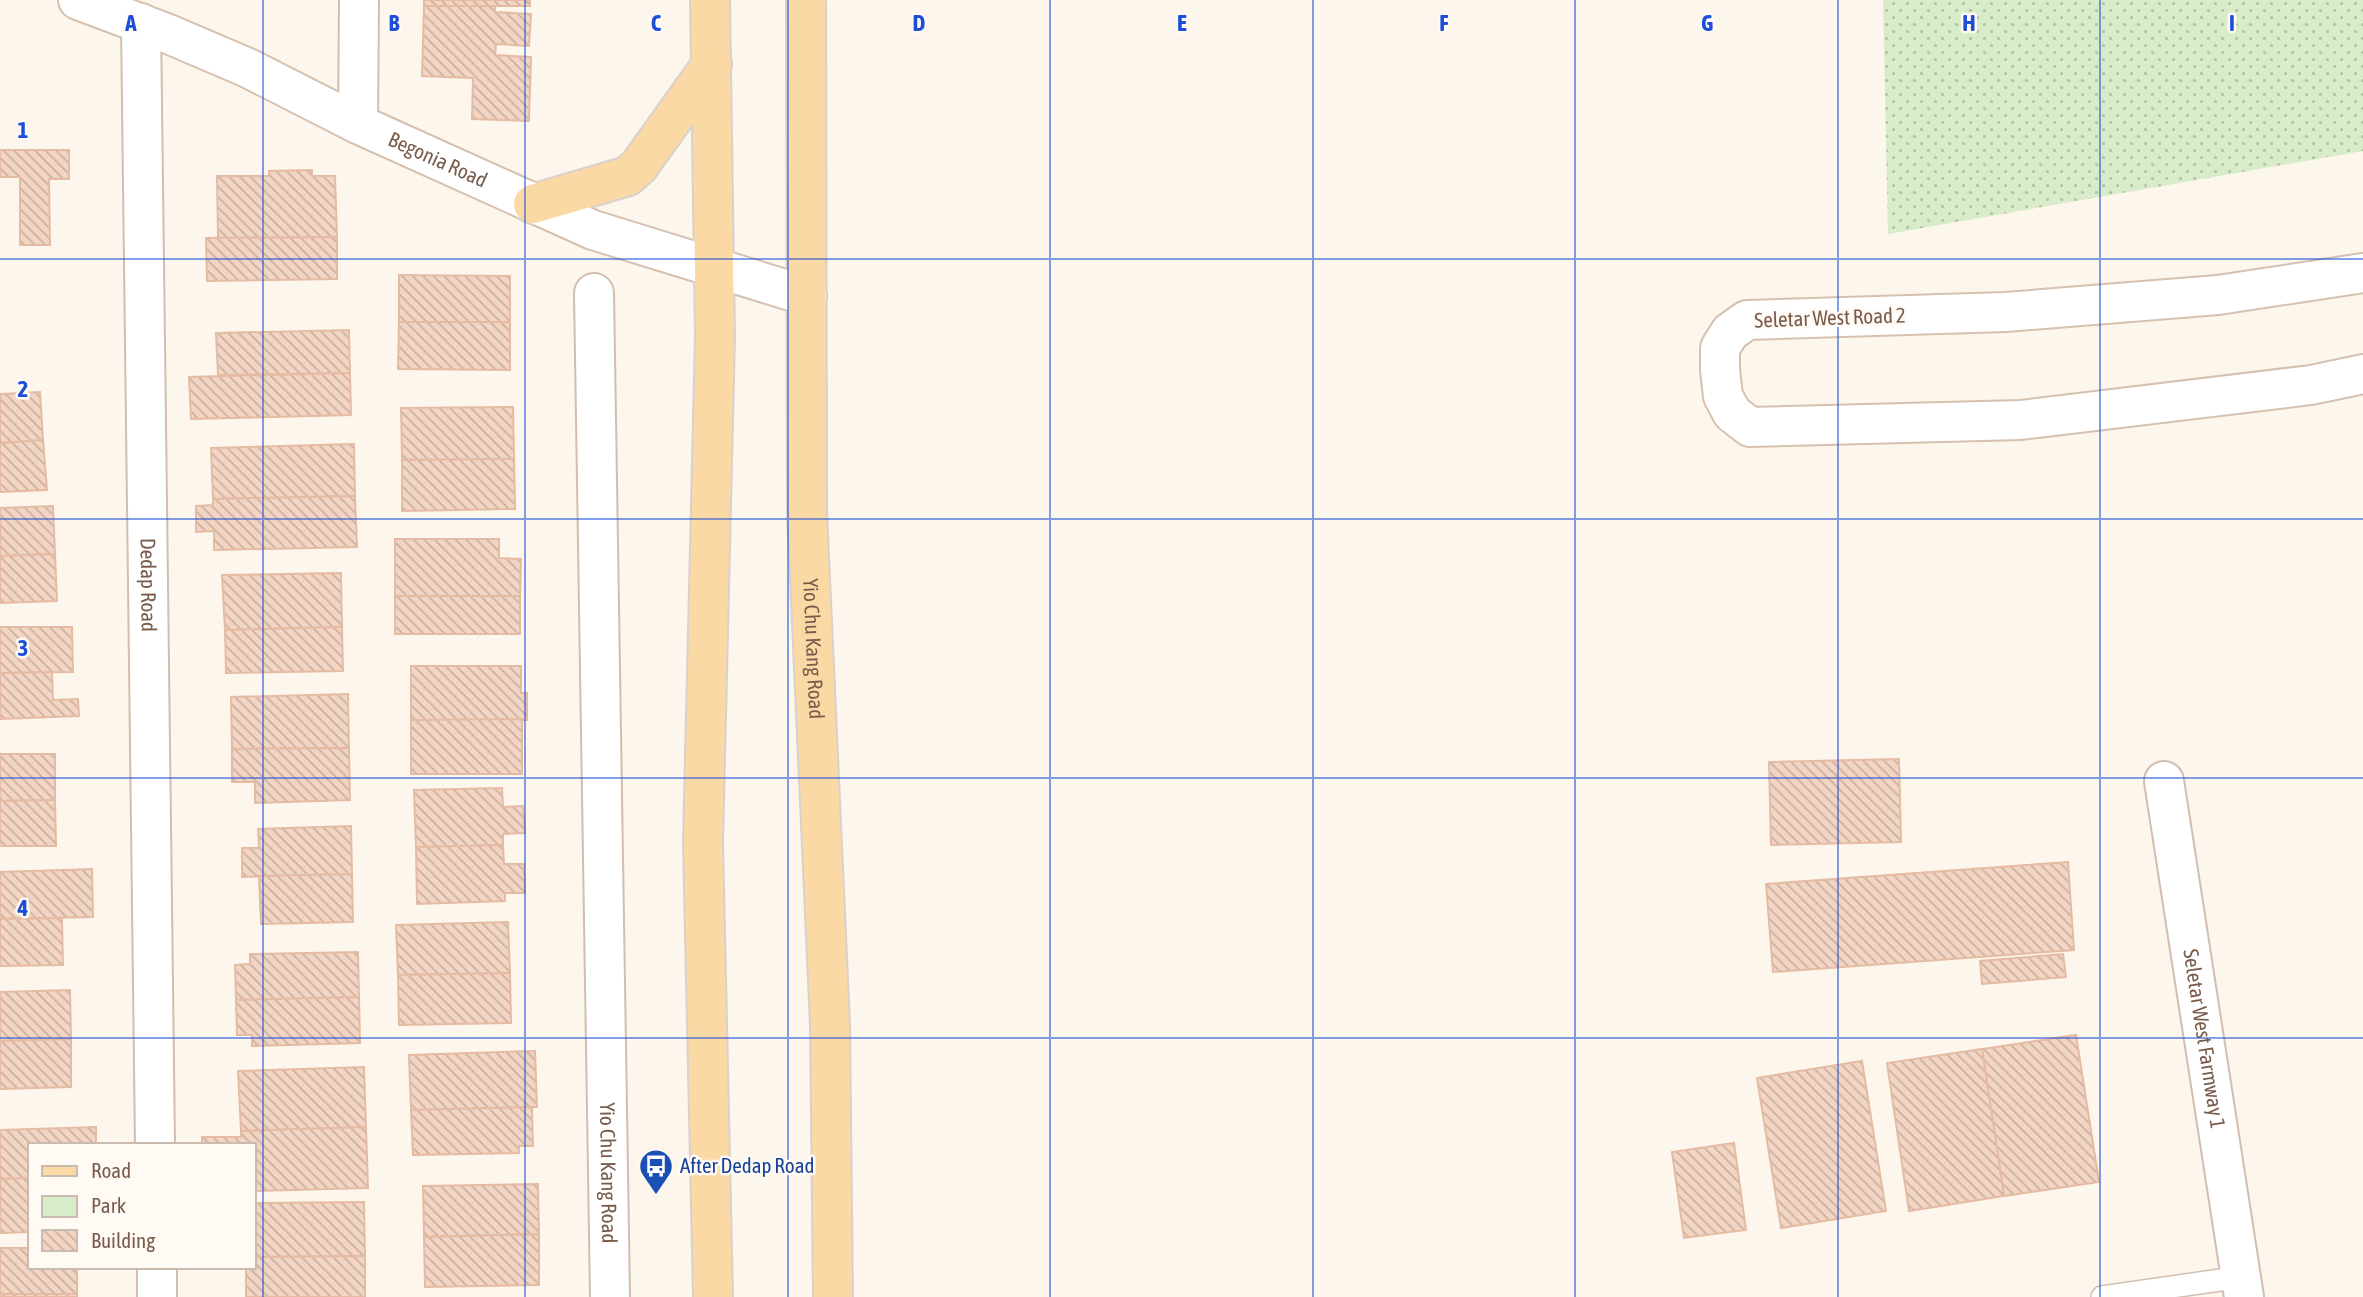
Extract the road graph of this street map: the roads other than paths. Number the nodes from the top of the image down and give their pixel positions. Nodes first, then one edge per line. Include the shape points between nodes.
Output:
1 (78, 0) edge
2 (359, 0) edge
3 (710, 0) edge
4 (806, 0) edge
5 (141, 23) junction
6 (712, 64) junction
7 (358, 124) junction
8 (533, 204) junction
9 (715, 269) junction
10 (2363, 273) edge
11 (594, 293) dead end
12 (807, 296) junction
13 (2363, 374) edge
14 (2164, 781) dead end
15 (155, 1143) edge
16 (157, 1269) edge
17 (2242, 1287) edge
18 (157, 1297) edge
19 (610, 1297) edge
20 (713, 1297) edge
21 (833, 1297) edge
22 (2102, 1297) edge

1 - 5 street, Begonia Road
2 - 7 street
3 - 6 main road
4 - 12 main road, Yio Chu Kang Road
5 - 7 street, Begonia Road via 248,68
5 - 15 street, Dedap Road
6 - 8 main road via 628,176
6 - 9 main road
7 - 8 street, Begonia Road
8 - 9 street, Begonia Road via 593,230
9 - 12 street, Begonia Road
9 - 20 main road via 702,842
10 - 13 street, Seletar West Road 2 via 2218,295 2006,312 1747,320 1730,332 1720,348 1720,359 1723,396 1732,413 1750,427 2021,420 2311,385
11 - 19 street, Yio Chu Kang Road
12 - 21 main road, Yio Chu Kang Road via 807,511 830,1025
14 - 17 street, Seletar West Farmway 1
16 - 18 street
17 - 22 lane

